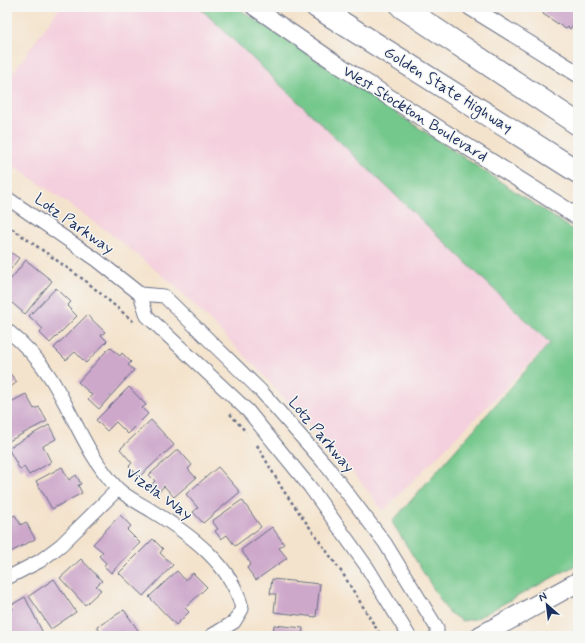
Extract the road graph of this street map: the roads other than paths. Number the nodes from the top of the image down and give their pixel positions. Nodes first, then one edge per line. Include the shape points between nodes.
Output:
1 (254, 7) edge
2 (317, 7) edge
3 (402, 7) edge
4 (470, 7) edge
5 (578, 74) edge
6 (578, 124) edge
7 (578, 172) edge
8 (7, 198) edge
9 (578, 217) edge
10 (140, 294) junction
11 (7, 330) edge
12 (118, 489) junction
13 (7, 578) edge
14 (578, 582) edge
15 (211, 636) edge
16 (409, 636) edge
17 (437, 636) edge
18 (480, 636) edge

1 - 9 street, West Stockton Boulevard via 337,64
2 - 7 highway, Golden State Highway
3 - 6 highway
4 - 5 street
8 - 10 street, Lotz Parkway via 66,237
10 - 16 street via 147,316 248,411 310,487 367,567
10 - 17 street, Lotz Parkway via 164,296 261,391 326,465 385,543 437,628
11 - 12 street, Vizela Way via 30,350 50,377 94,457
12 - 13 street via 61,545 40,561
12 - 15 street, Vizela Way via 167,520 204,549 229,578 239,595 242,609 234,622
14 - 18 main road

